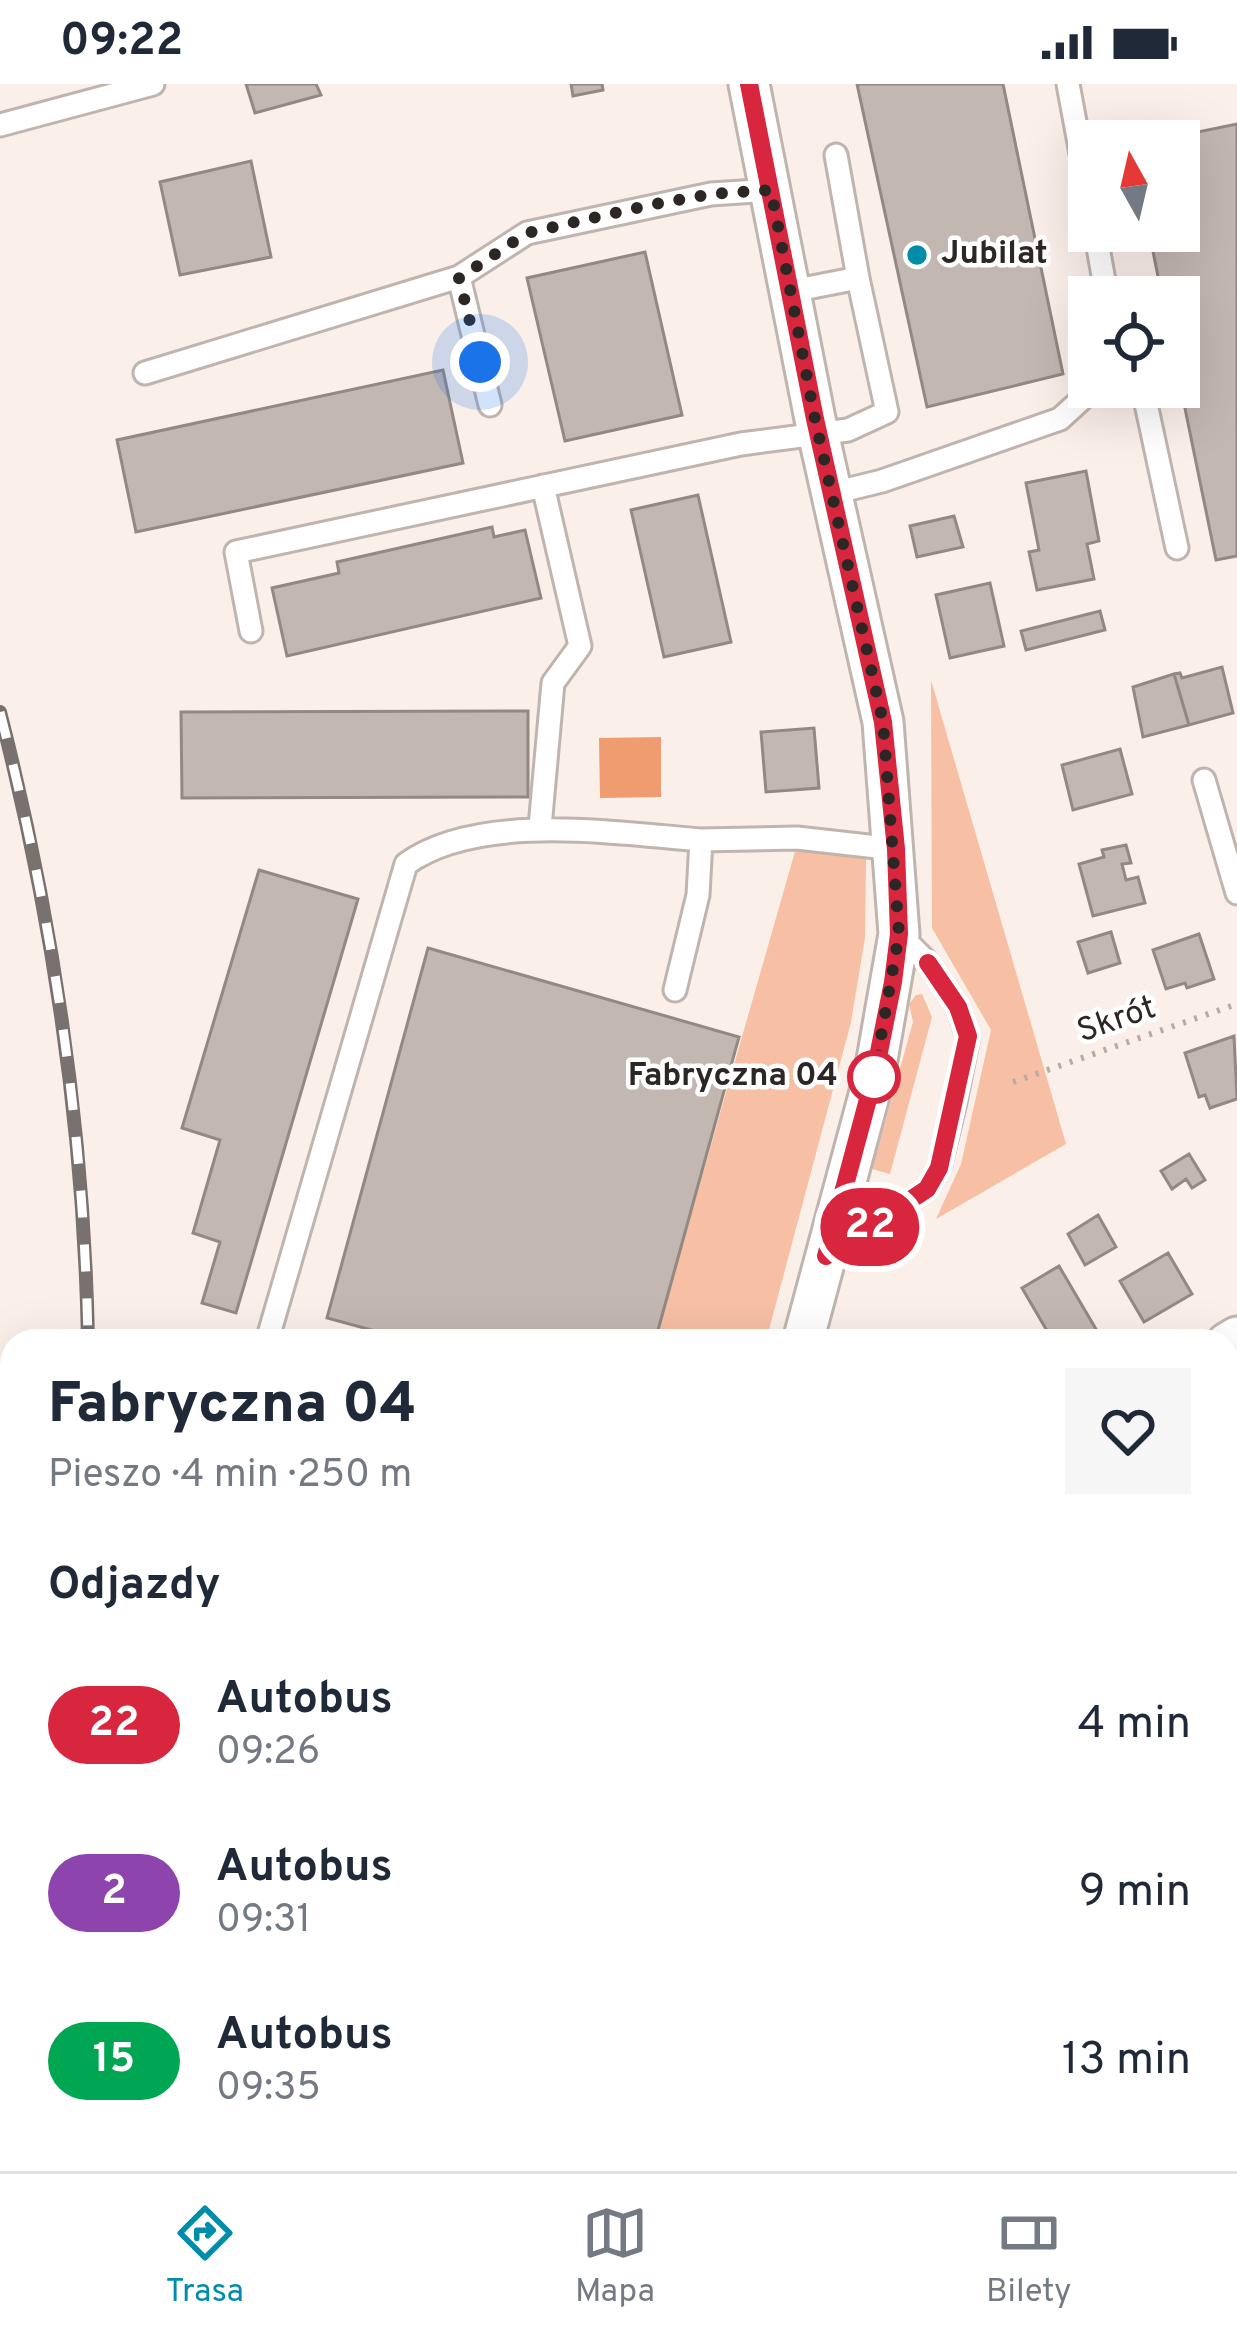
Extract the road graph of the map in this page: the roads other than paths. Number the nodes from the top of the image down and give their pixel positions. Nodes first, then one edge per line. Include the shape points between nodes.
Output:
1 (153, 84) edge
2 (748, 84) edge
3 (1068, 84) edge
4 (1075, 120) edge
5 (0, 125) edge
6 (836, 155) dead end
7 (771, 190) junction
8 (459, 278) junction
9 (858, 278) junction
10 (792, 291) junction
11 (145, 373) dead end
12 (490, 405) dead end
13 (1072, 408) edge
14 (1147, 408) edge
15 (821, 435) junction
16 (543, 486) junction
17 (833, 493) junction
18 (1177, 548) dead end
19 (251, 631) dead end
20 (1204, 780) dead end
21 (540, 827) junction
22 (701, 841) junction
23 (896, 849) junction
24 (1237, 893) edge
25 (899, 934) junction
26 (675, 990) dead end
27 (826, 1256) junction
28 (270, 1329) edge
29 (806, 1329) edge

1 - 5 lane
2 - 7 street
3 - 4 lane
6 - 9 lane
7 - 8 lane via 711,194 527,233
7 - 10 street
8 - 11 lane
8 - 12 lane
9 - 10 lane
9 - 15 lane via 887,412
10 - 15 street
13 - 17 lane via 1060,419
14 - 18 lane
15 - 16 lane
15 - 17 street
16 - 19 lane via 236,552
16 - 21 lane via 580,646 553,682
17 - 23 street via 883,722
20 - 24 lane
21 - 22 lane
21 - 28 lane via 428,848 406,864
22 - 23 lane via 796,838
22 - 26 lane via 698,895
23 - 25 street
25 - 27 street via 874,1077
25 - 27 lane via 958,1007 968,1036 955,1102 927,1189
27 - 29 street

